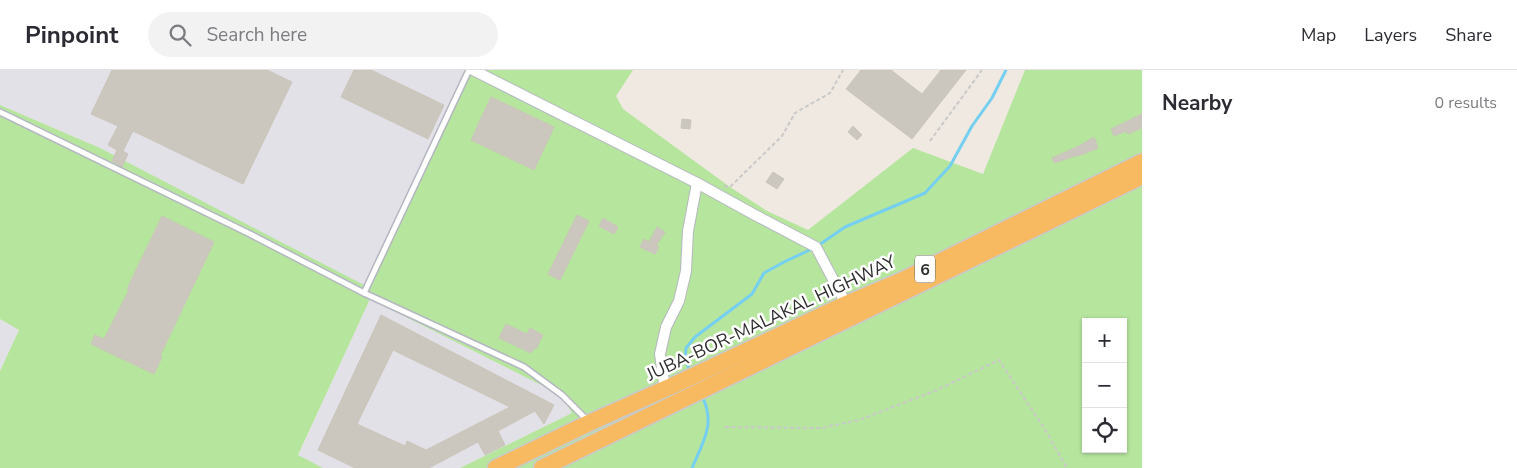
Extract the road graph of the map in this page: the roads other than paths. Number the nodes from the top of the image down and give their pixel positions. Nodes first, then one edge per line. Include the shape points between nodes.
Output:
1 (471, 70) edge
2 (0, 112) edge
3 (1142, 162) edge
4 (1142, 176) edge
5 (697, 183) junction
6 (364, 293) junction
7 (846, 304) junction
8 (675, 391) junction
9 (589, 423) junction
10 (496, 468) edge
11 (542, 468) edge

1 - 5 street
1 - 6 lane
2 - 6 lane
3 - 7 highway, JUBA-BOR-MALAKAL HIGHWAY / 6 via 905,279
4 - 8 highway, JUBA-BOR-MALAKAL HIGHWAY / 6 via 762,362 715,383
5 - 7 street via 816,247
5 - 8 street via 688,230 686,271 660,354
6 - 9 lane via 524,367 562,395
7 - 8 highway, JUBA-BOR-MALAKAL HIGHWAY / 6 via 706,369
8 - 9 highway, JUBA-BOR-MALAKAL HIGHWAY / 6
8 - 11 highway, JUBA-BOR-MALAKAL HIGHWAY / 6
9 - 10 highway, JUBA-BOR-MALAKAL HIGHWAY / 6

